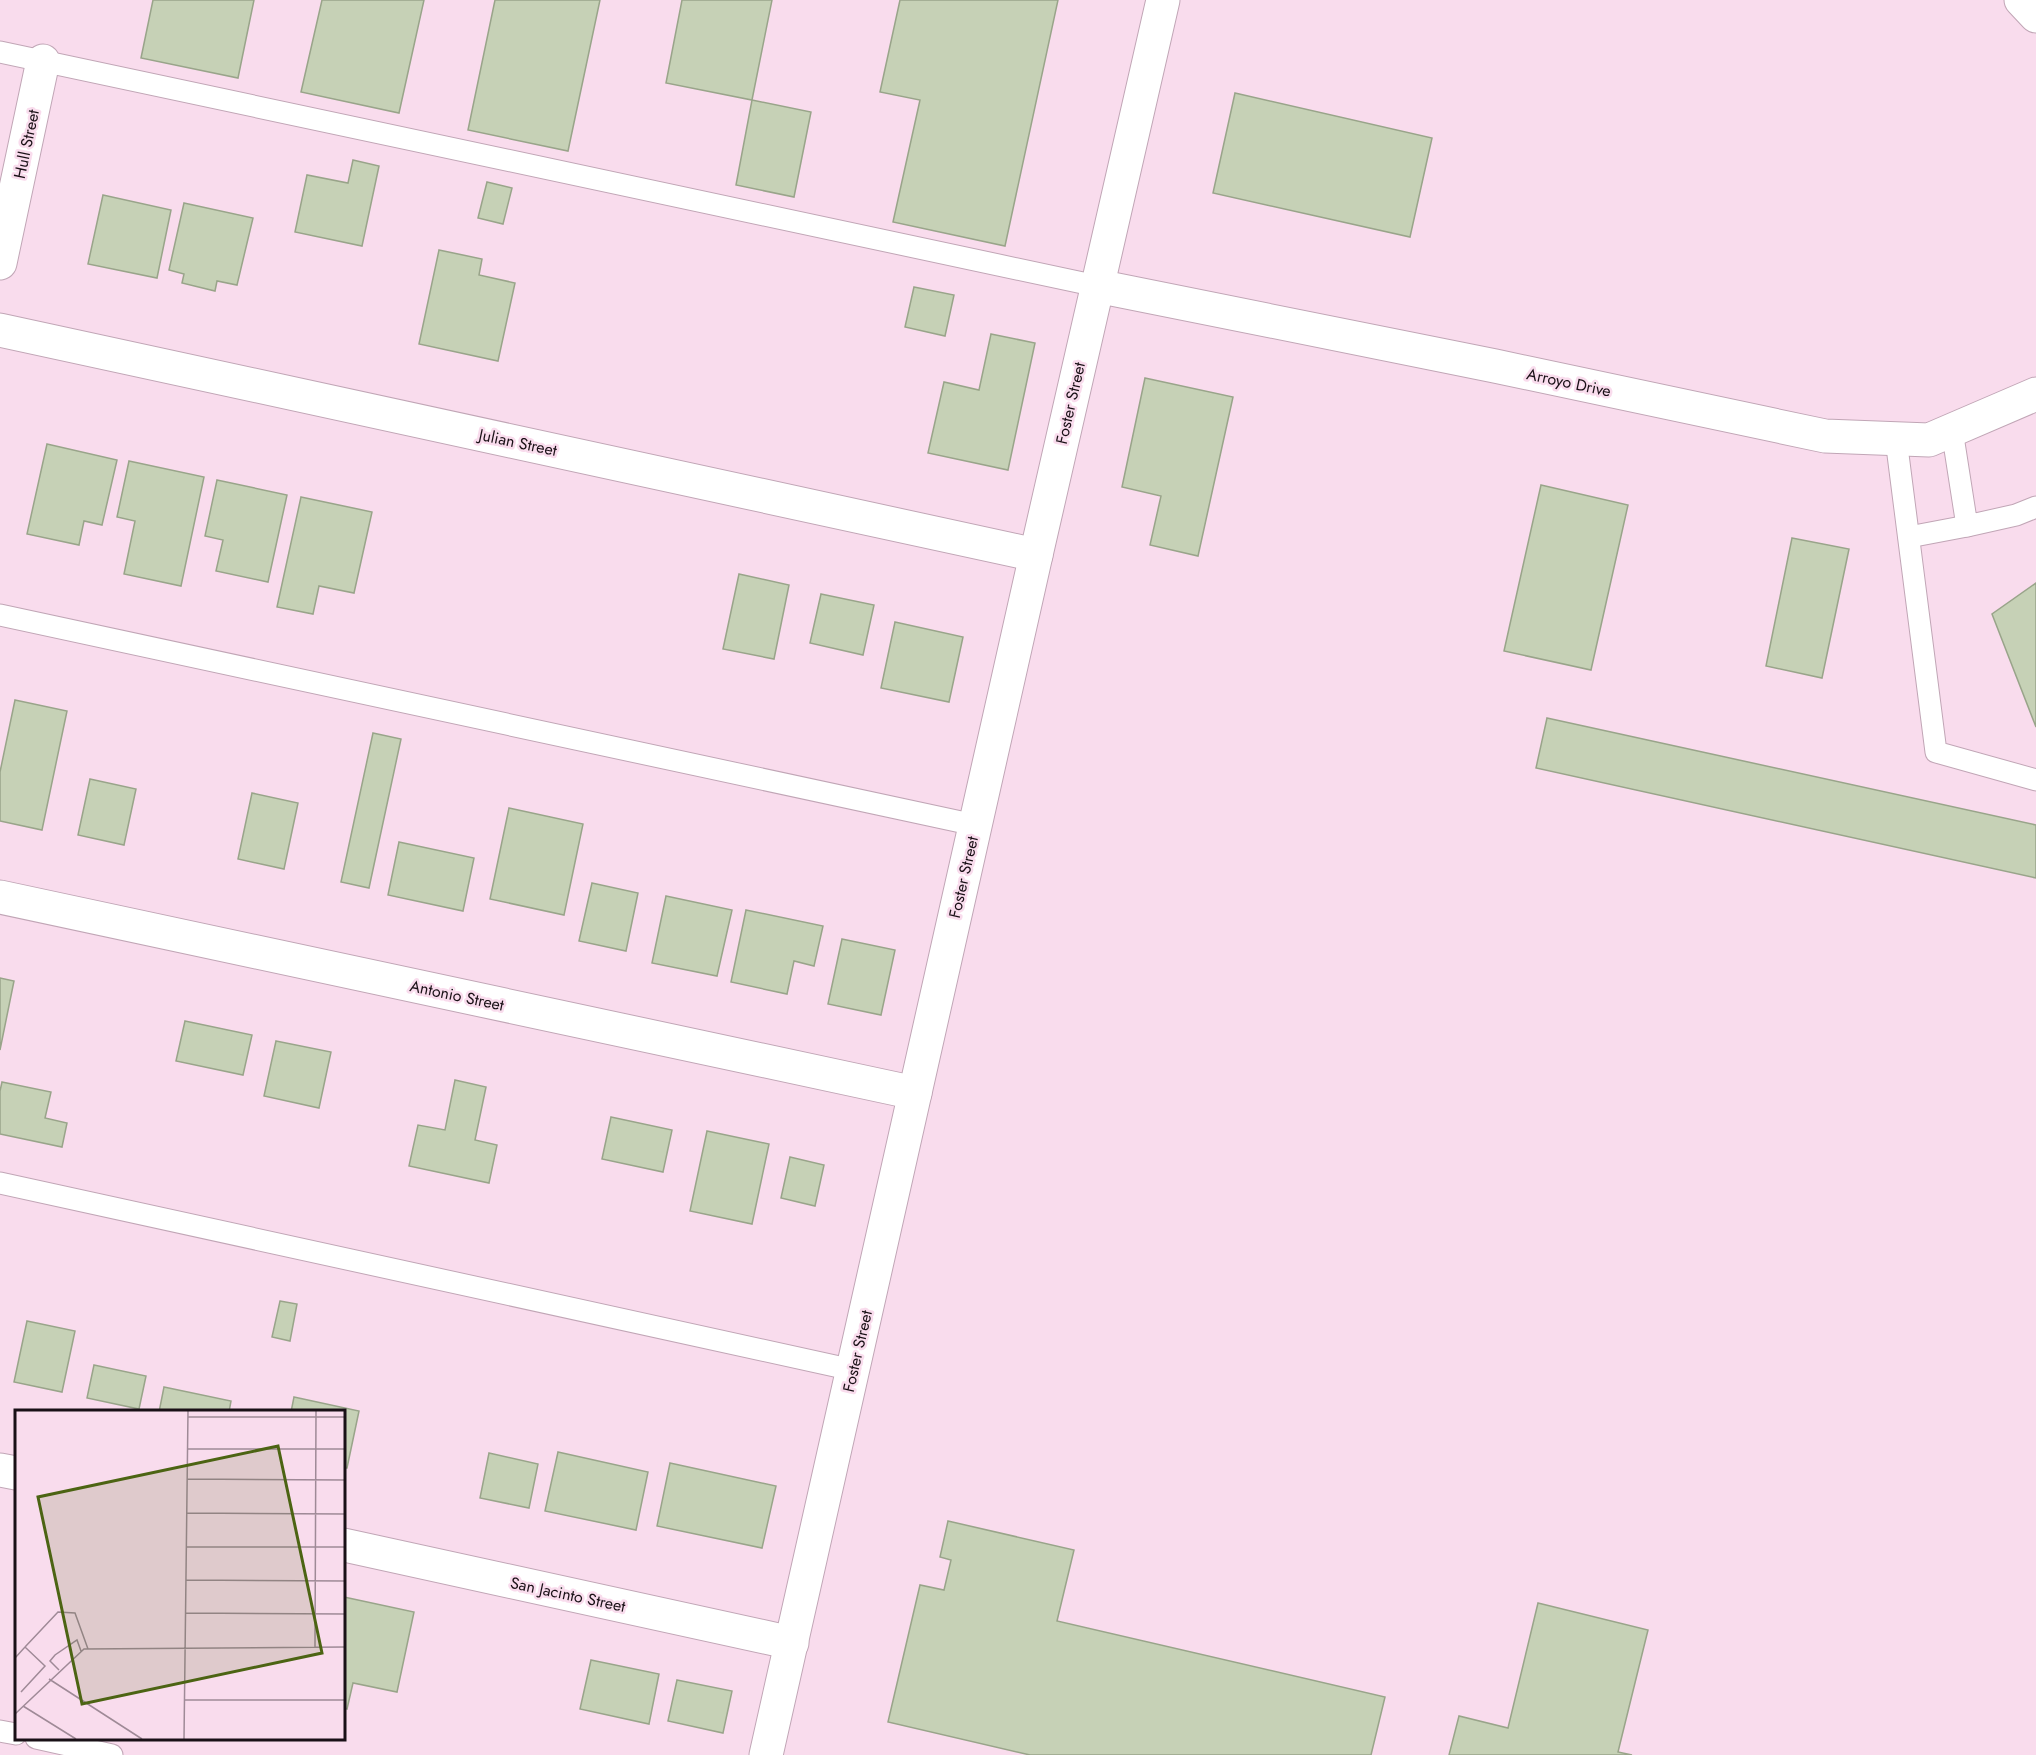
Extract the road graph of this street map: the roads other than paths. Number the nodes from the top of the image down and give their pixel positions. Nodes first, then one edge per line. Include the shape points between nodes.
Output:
1 (1163, 0) edge
2 (2021, 0) edge
3 (2036, 16) edge
4 (0, 52) edge
5 (44, 61) junction
6 (0, 263) edge
7 (1097, 286) junction
8 (0, 330) edge
9 (2036, 394) edge
10 (1952, 430) junction
11 (1896, 439) junction
12 (2036, 507) edge
13 (1967, 526) junction
14 (1909, 537) junction
15 (1036, 555) junction
16 (0, 615) edge
17 (2036, 780) edge
18 (975, 825) junction
19 (0, 897) edge
20 (915, 1093) junction
21 (0, 1183) edge
22 (853, 1370) junction
23 (0, 1470) edge
24 (15, 1473) edge
25 (345, 1545) edge
26 (792, 1643) junction
27 (0, 1731) edge
28 (15, 1734) edge
29 (45, 1740) edge
30 (112, 1755) edge
31 (766, 1755) edge

1 - 7 street, Foster Street
2 - 3 street
4 - 5 lane
5 - 6 street, Hull Street
5 - 7 lane
7 - 11 street, Arroyo Drive via 1825,436
7 - 15 street, Foster Street
8 - 15 street, Julian Street
9 - 10 street, Arroyo Drive
10 - 11 street, Arroyo Drive via 1929,440
10 - 13 lane
11 - 14 lane
12 - 13 lane
13 - 14 lane
14 - 17 lane via 1936,752
15 - 18 street, Foster Street
16 - 18 lane
18 - 20 street, Foster Street
19 - 20 street, Antonio Street
20 - 22 street, Foster Street
21 - 22 lane
22 - 26 street, Foster Street
23 - 24 street
25 - 26 street, San Jacinto Street
26 - 31 street, Foster Street
27 - 28 lane
29 - 30 lane

